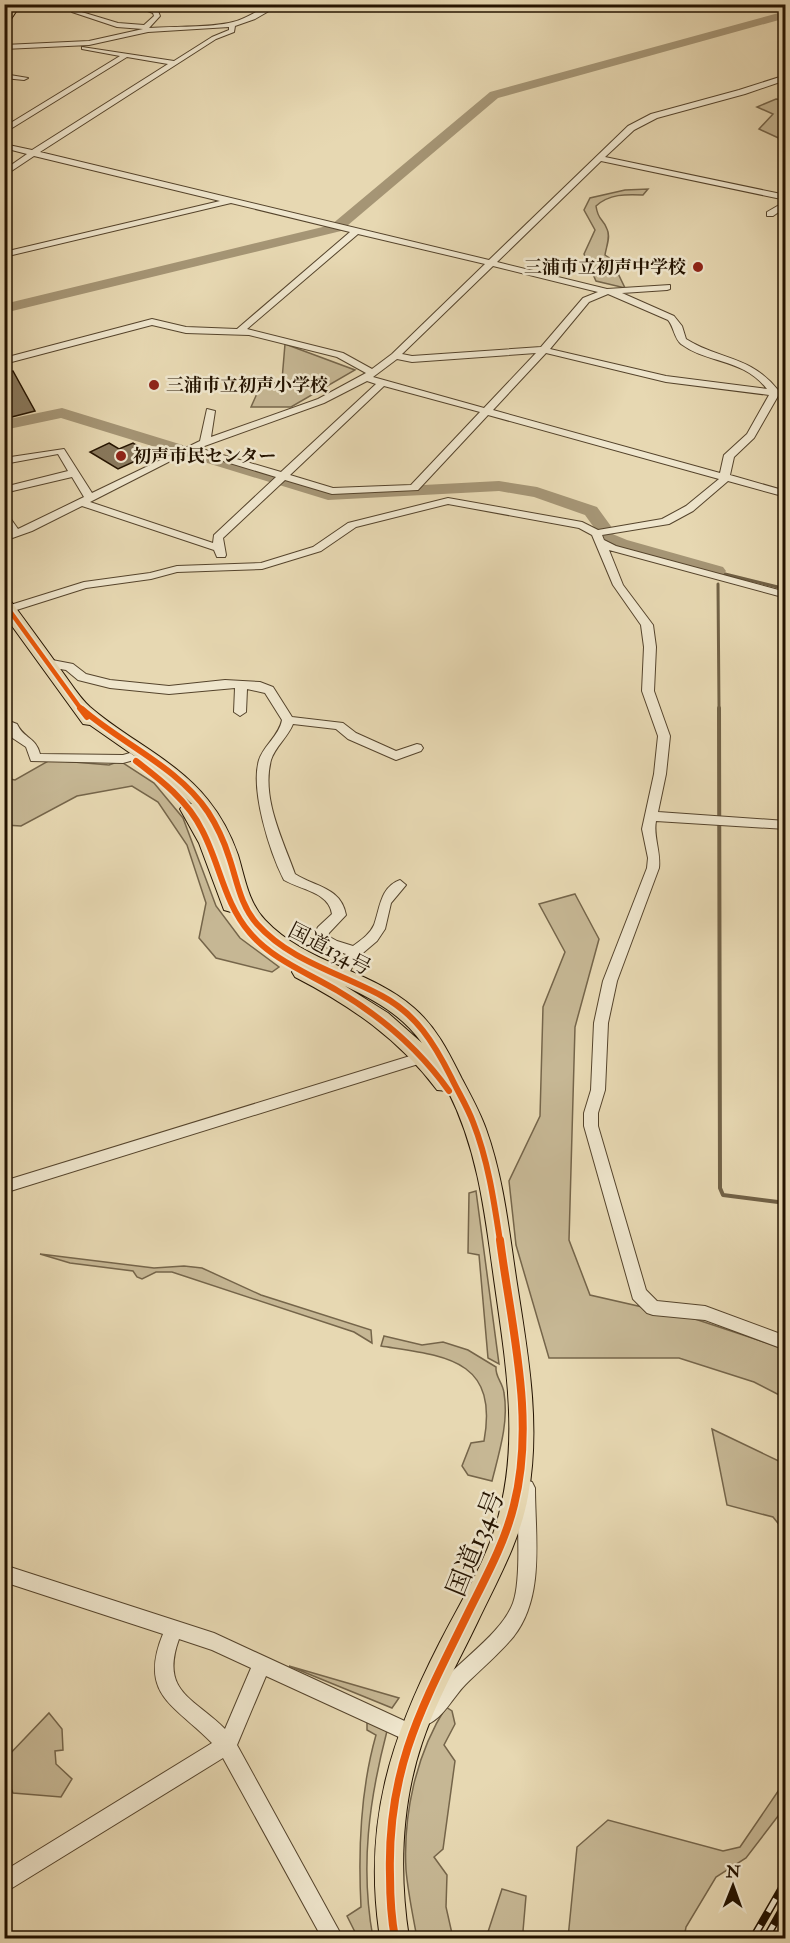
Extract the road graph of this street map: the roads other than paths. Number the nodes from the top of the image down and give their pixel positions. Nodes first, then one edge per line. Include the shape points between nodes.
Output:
1 (16, 4) edge
2 (132, 4) edge
3 (278, 4) edge
4 (253, 6) dead end
5 (269, 10) junction
6 (75, 12) dead end
7 (4, 23) edge
8 (232, 25) junction
9 (147, 28) junction
10 (82, 43) junction
11 (4, 47) edge
12 (126, 55) junction
13 (175, 63) junction
14 (4, 76) edge
15 (786, 77) edge
16 (24, 78) dead end
17 (4, 131) edge
18 (4, 146) edge
19 (33, 153) junction
20 (599, 158) junction
21 (4, 174) edge
22 (786, 200) edge
23 (231, 201) junction
24 (770, 214) dead end
25 (356, 231) junction
26 (4, 255) edge
27 (492, 263) junction
28 (667, 287) dead end
29 (608, 291) junction
30 (240, 331) junction
31 (544, 350) junction
32 (395, 356) junction
33 (4, 361) edge
34 (370, 375) junction
35 (382, 383) junction
36 (780, 392) edge
37 (210, 411) dead end
38 (484, 412) junction
39 (205, 441) junction
40 (184, 450) junction
41 (4, 461) edge
42 (74, 473) junction
43 (725, 478) junction
44 (280, 479) junction
45 (4, 490) edge
46 (415, 491) junction
47 (786, 494) edge
48 (85, 500) junction
49 (418, 508) junction
50 (4, 517) edge
51 (16, 534) junction
52 (4, 538) edge
53 (599, 538) junction
54 (219, 548) junction
55 (222, 566) junction
56 (786, 595) edge
57 (6, 608) edge
58 (47, 663) junction
59 (241, 684) junction
60 (82, 709) junction
61 (240, 712) dead end
62 (288, 720) junction
63 (4, 723) edge
64 (417, 748) dead end
65 (130, 757) junction
66 (651, 816) junction
67 (786, 825) edge
68 (400, 885) dead end
69 (356, 952) junction
70 (349, 978) junction
71 (401, 1034) junction
72 (423, 1057) junction
73 (447, 1070) junction
74 (483, 1151) junction
75 (4, 1187) edge
76 (786, 1343) edge
77 (521, 1475) junction
78 (4, 1573) edge
79 (174, 1628) junction
80 (262, 1663) junction
81 (412, 1734) junction
82 (226, 1745) junction
83 (4, 1883) edge
84 (333, 1938) edge
85 (395, 1938) edge

1 - 7 highway
2 - 9 street via 156,12
3 - 5 street
4 - 5 street
5 - 8 street
6 - 9 street via 117,25
8 - 9 street
8 - 13 street via 232,31
9 - 10 street
10 - 11 street
10 - 12 street via 81,48
12 - 13 street
12 - 17 street
13 - 19 street
14 - 16 street
15 - 20 street via 644,120
18 - 19 street
19 - 21 street
19 - 23 street
20 - 22 street
20 - 27 street
22 - 24 street
23 - 25 street
23 - 26 street
25 - 27 street
25 - 30 street
27 - 29 street
27 - 32 street
28 - 29 street
29 - 31 street via 586,300
29 - 36 street via 671,318 682,340 741,364
30 - 33 street via 186,330 147,323
30 - 34 street via 340,355
31 - 32 street via 412,359
31 - 36 street via 666,380
31 - 38 street
32 - 34 street
34 - 35 street
34 - 39 street via 305,408
35 - 38 street
35 - 44 street
36 - 43 street via 750,437 725,460
37 - 39 street
38 - 43 street
38 - 46 street
39 - 40 street
40 - 44 street
40 - 48 street
41 - 42 street via 56,450 61,451
42 - 45 street
42 - 48 street
43 - 47 street
43 - 53 street via 676,518
44 - 46 street via 333,498
44 - 54 street via 218,537
46 - 49 street
48 - 51 street
48 - 54 street
49 - 53 street via 457,501 582,525
49 - 55 street via 352,525 317,549 281,560 254,567
50 - 51 street
51 - 52 street
53 - 56 street via 612,548
53 - 66 street via 618,585 647,625 648,691 664,736
54 - 55 street
55 - 57 street via 177,569 84,585
57 - 58 highway, 国道134号
58 - 59 street via 69,667 82,677 110,684 170,690
58 - 60 highway, 国道134号
59 - 61 street
59 - 62 street via 269,690
60 - 65 highway, 国道134号
60 - 70 highway, 国道134号 via 192,792 224,842 243,906 259,926 290,952
62 - 64 street via 339,726 396,756
62 - 69 street via 265,759 262,793 289,877 324,892 339,907 339,915 321,935 324,940
63 - 65 street via 32,745 35,758
65 - 71 highway, 国道134号 via 159,779 193,814 233,911 253,935 295,968 360,1004
66 - 67 street
66 - 76 street via 648,829 653,868 605,999 598,1090 591,1126 639,1294 653,1308 705,1313
68 - 69 street via 385,902 380,926
69 - 70 street via 343,968
70 - 71 highway via 344,987 387,1017
70 - 72 highway via 400,1015 416,1032 426,1046
70 - 73 highway, 国道134号 via 403,1008 422,1029
71 - 72 highway, 国道134号
72 - 73 highway via 437,1061
72 - 74 highway, 国道134号 via 451,1094
72 - 75 street
73 - 74 highway, 国道134号
74 - 77 highway, 国道134号 via 519,1371 524,1439
77 - 81 highway, 国道134号 via 505,1535
77 - 81 street via 526,1516 522,1605 508,1629 448,1689
78 - 79 street
79 - 80 street
79 - 82 street via 164,1659 166,1682
80 - 81 street
80 - 82 street
81 - 85 highway, 国道134号 via 396,1787 391,1821 390,1884
82 - 83 street
82 - 84 street

